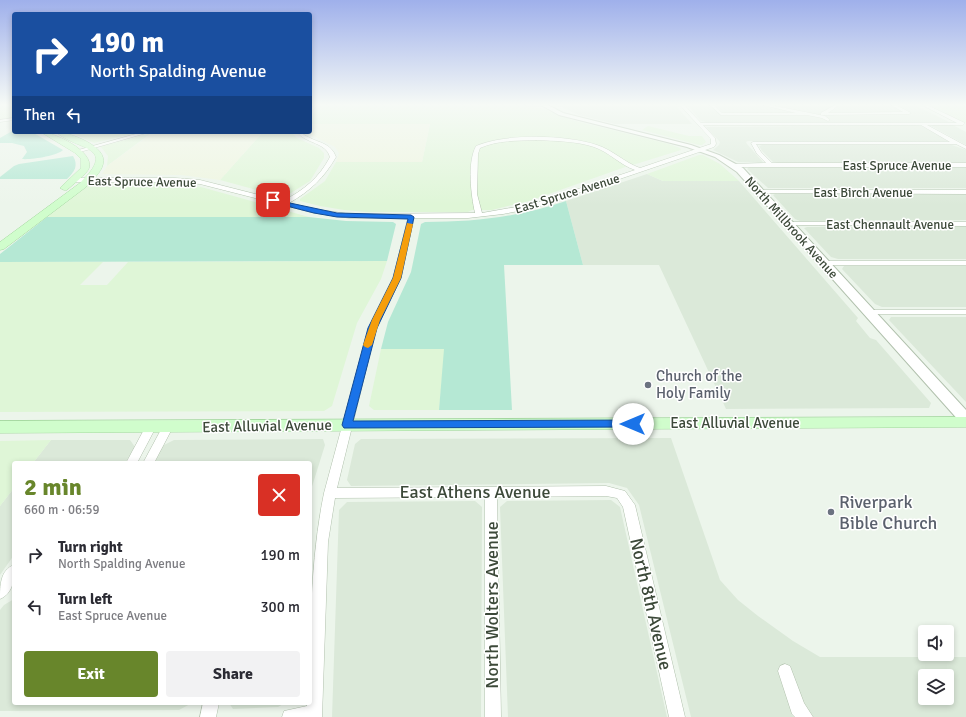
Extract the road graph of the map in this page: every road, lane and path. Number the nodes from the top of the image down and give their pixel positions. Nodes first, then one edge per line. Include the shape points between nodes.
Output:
1 (56, 138) edge
2 (72, 138) edge
3 (125, 138) edge
4 (308, 138) edge
5 (663, 138) edge
6 (711, 138) edge
7 (949, 138) edge
8 (957, 143) junction
9 (91, 148) junction
10 (966, 148) edge
11 (700, 150) junction
12 (78, 151) junction
13 (733, 165) junction
14 (771, 165) junction
15 (966, 165) edge
16 (639, 170) junction
17 (74, 180) junction
18 (88, 180) junction
19 (761, 192) junction
20 (966, 192) edge
21 (284, 203) junction
22 (479, 215) junction
23 (411, 217) junction
24 (789, 224) junction
25 (966, 224) edge
26 (0, 237) edge
27 (0, 247) edge
28 (825, 263) junction
29 (966, 263) edge
30 (869, 312) junction
31 (966, 312) edge
32 (966, 419) edge
33 (966, 422) edge
34 (347, 425) junction
35 (151, 427) junction
36 (168, 427) junction
37 (0, 428) edge
38 (132, 461) edge
39 (149, 461) edge
40 (491, 492) junction
41 (330, 493) junction
42 (621, 494) joint
43 (12, 575) edge
44 (6, 588) edge
45 (784, 671) dead end
46 (211, 705) edge
47 (314, 715) edge
48 (208, 717) edge
49 (290, 717) edge
50 (492, 717) edge
51 (677, 717) edge
52 (805, 717) edge

1 - 12 main road
2 - 9 main road
3 - 9 street
4 - 21 street via 328,147 333,152 333,157 319,180
5 - 11 street, North Millbrook Avenue
6 - 11 street via 714,142 712,146
7 - 8 street
8 - 10 street
8 - 14 street via 753,143
9 - 12 street
9 - 18 main road via 99,155 100,162 96,172
11 - 13 street, North Millbrook Avenue
11 - 16 street, East Spruce Avenue
12 - 17 main road via 83,154 86,164 85,169
13 - 14 street, East Spruce Avenue
13 - 19 street, North Millbrook Avenue
14 - 15 street, East Spruce Avenue
16 - 22 street, East Spruce Avenue via 534,206
16 - 22 street via 621,162 603,149 581,142 515,140 487,143 476,151 474,194
17 - 18 street, East Spruce Avenue
17 - 26 main road
18 - 21 street, East Spruce Avenue via 189,180
18 - 27 main road
19 - 20 street, East Birch Avenue
19 - 24 street, North Millbrook Avenue
21 - 23 street, East Spruce Avenue via 337,215
22 - 23 street, East Spruce Avenue
23 - 34 street via 399,273 372,328
24 - 25 street, East Chennault Avenue
24 - 28 street, North Millbrook Avenue
28 - 29 street
28 - 30 street, North Millbrook Avenue
30 - 31 street
30 - 32 street, North Millbrook Avenue
33 - 34 main road, East Alluvial Avenue
34 - 36 main road, East Alluvial Avenue
34 - 41 street
35 - 36 main road, East Alluvial Avenue
35 - 37 main road, East Alluvial Avenue
35 - 38 street
36 - 39 street
40 - 41 street, East Athens Avenue
40 - 42 street, East Athens Avenue
40 - 50 street, North Wolters Avenue
41 - 47 street via 322,542
42 - 51 street, North 8th Avenue via 629,505
43 - 44 street
45 - 52 street via 798,708
46 - 48 street
47 - 49 street

